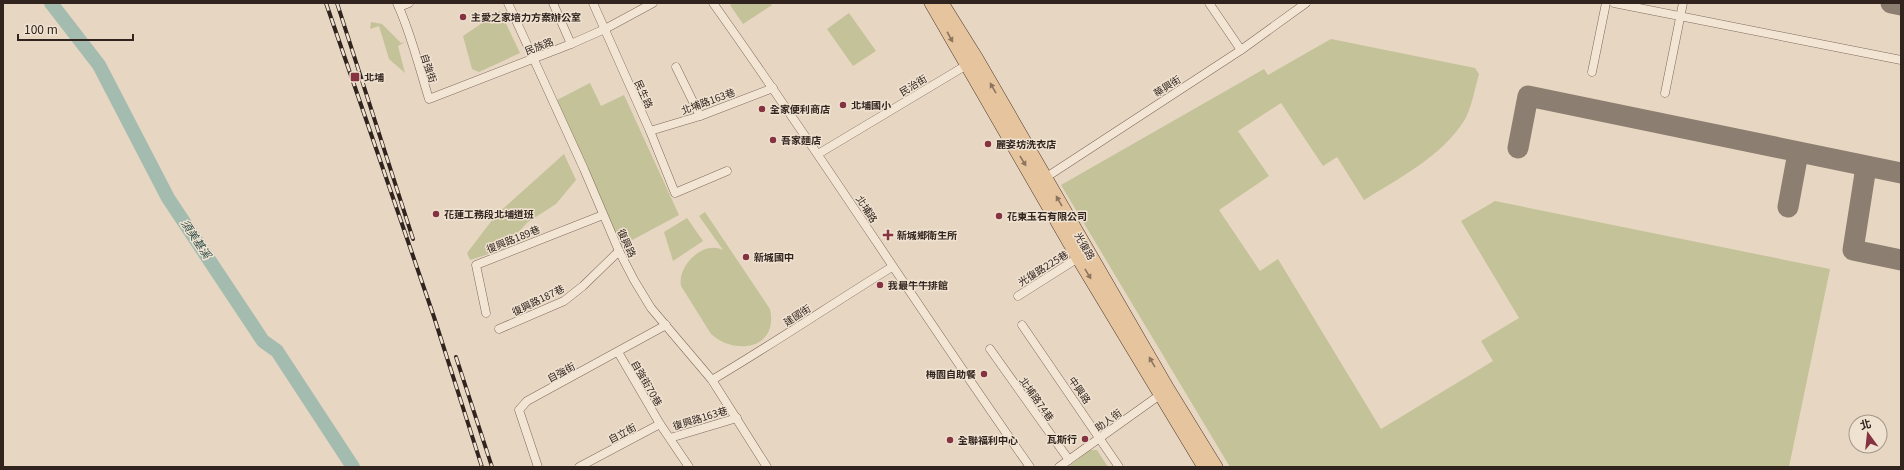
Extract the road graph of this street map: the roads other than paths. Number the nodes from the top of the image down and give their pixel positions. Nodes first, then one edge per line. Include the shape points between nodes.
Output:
1 (409, 3) edge
2 (508, 3) edge
3 (553, 3) edge
4 (593, 3) edge
5 (653, 3) edge
6 (713, 3) edge
7 (931, 3) edge
8 (942, 3) edge
9 (1209, 3) edge
10 (1306, 3) edge
11 (1606, 3) edge
12 (1614, 3) edge
13 (1683, 3) edge
14 (398, 5) edge
15 (1681, 16) junction
16 (605, 30) junction
17 (570, 44) junction
18 (1241, 50) junction
19 (534, 59) junction
20 (1901, 60) edge
21 (971, 62) junction
22 (676, 67) dead end
23 (1592, 72) dead end
24 (773, 88) junction
25 (1665, 93) dead end
26 (429, 99) joint
27 (700, 116) junction
28 (650, 131) junction
29 (818, 154) junction
30 (727, 171) dead end
31 (1041, 180) junction
32 (603, 214) junction
33 (618, 251) junction
34 (1078, 258) junction
35 (892, 266) junction
36 (1018, 296) dead end
37 (486, 313) dead end
38 (666, 325) junction
39 (1022, 325) dead end
40 (499, 329) dead end
41 (990, 349) dead end
42 (618, 352) junction
43 (712, 380) junction
44 (1164, 392) junction
45 (737, 418) junction
46 (660, 424) junction
47 (670, 438) junction
48 (1100, 438) junction
49 (1069, 460) junction
50 (538, 467) edge
51 (579, 467) edge
52 (689, 467) edge
53 (767, 467) edge
54 (1030, 467) edge
55 (1059, 467) edge
56 (1119, 467) edge
57 (1204, 467) edge
58 (1216, 467) edge

1 - 14 street
2 - 19 street, 復興路
3 - 17 street
4 - 16 street, 民生路
5 - 16 street, 民族路
6 - 24 street, 北埔路
7 -> 21 main road, 光復路
8 - 21 main road, 光復路
9 - 18 street
10 - 18 street, 華興街
11 - 23 street
12 - 15 street
13 - 15 street
14 - 26 street, 自強街
15 - 20 street
15 - 25 street
16 - 17 street, 民族路
16 - 28 street, 民生路
17 - 19 street, 民族路
18 - 31 street, 華興街
19 - 26 street, 民族路
19 - 32 street, 復興路
21 - 29 street, 民治街
21 - 31 main road, 光復路
22 - 27 street
24 - 27 street, 北埔路163巷
24 - 29 street, 北埔路
27 - 28 street, 北埔路163巷
28 - 30 street, 民生路 via 675,194
29 - 35 street, 北埔路
31 - 34 main road, 光復路
44 -> 31 main road, 光復路
32 - 33 street, 復興路
32 - 37 street, 復興路189巷 via 476,265
33 - 38 street, 復興路 via 647,302
33 - 40 street, 復興路187巷 via 583,286 564,300
34 - 36 street, 光復路225巷
34 -> 44 main road, 光復路
35 - 43 street, 建國街
35 - 54 street, 北埔路 via 965,376
38 - 42 street, 自強街
38 - 43 street, 復興路
39 - 48 street, 中興路
41 - 49 street, 北埔路74巷
42 - 46 street, 自強街70巷
42 - 50 street, 自強街 via 527,401 519,410
43 - 45 street, 復興路
44 - 48 street, 助人街
44 - 57 main road, 光復路
44 - 58 main road, 光復路
45 - 47 street, 復興路163巷
45 - 53 street, 復興路
46 - 47 street
46 - 51 street, 自立街
47 - 52 street
48 - 49 street, 助人街
48 - 56 street, 中興路
49 - 55 street, 助人街

